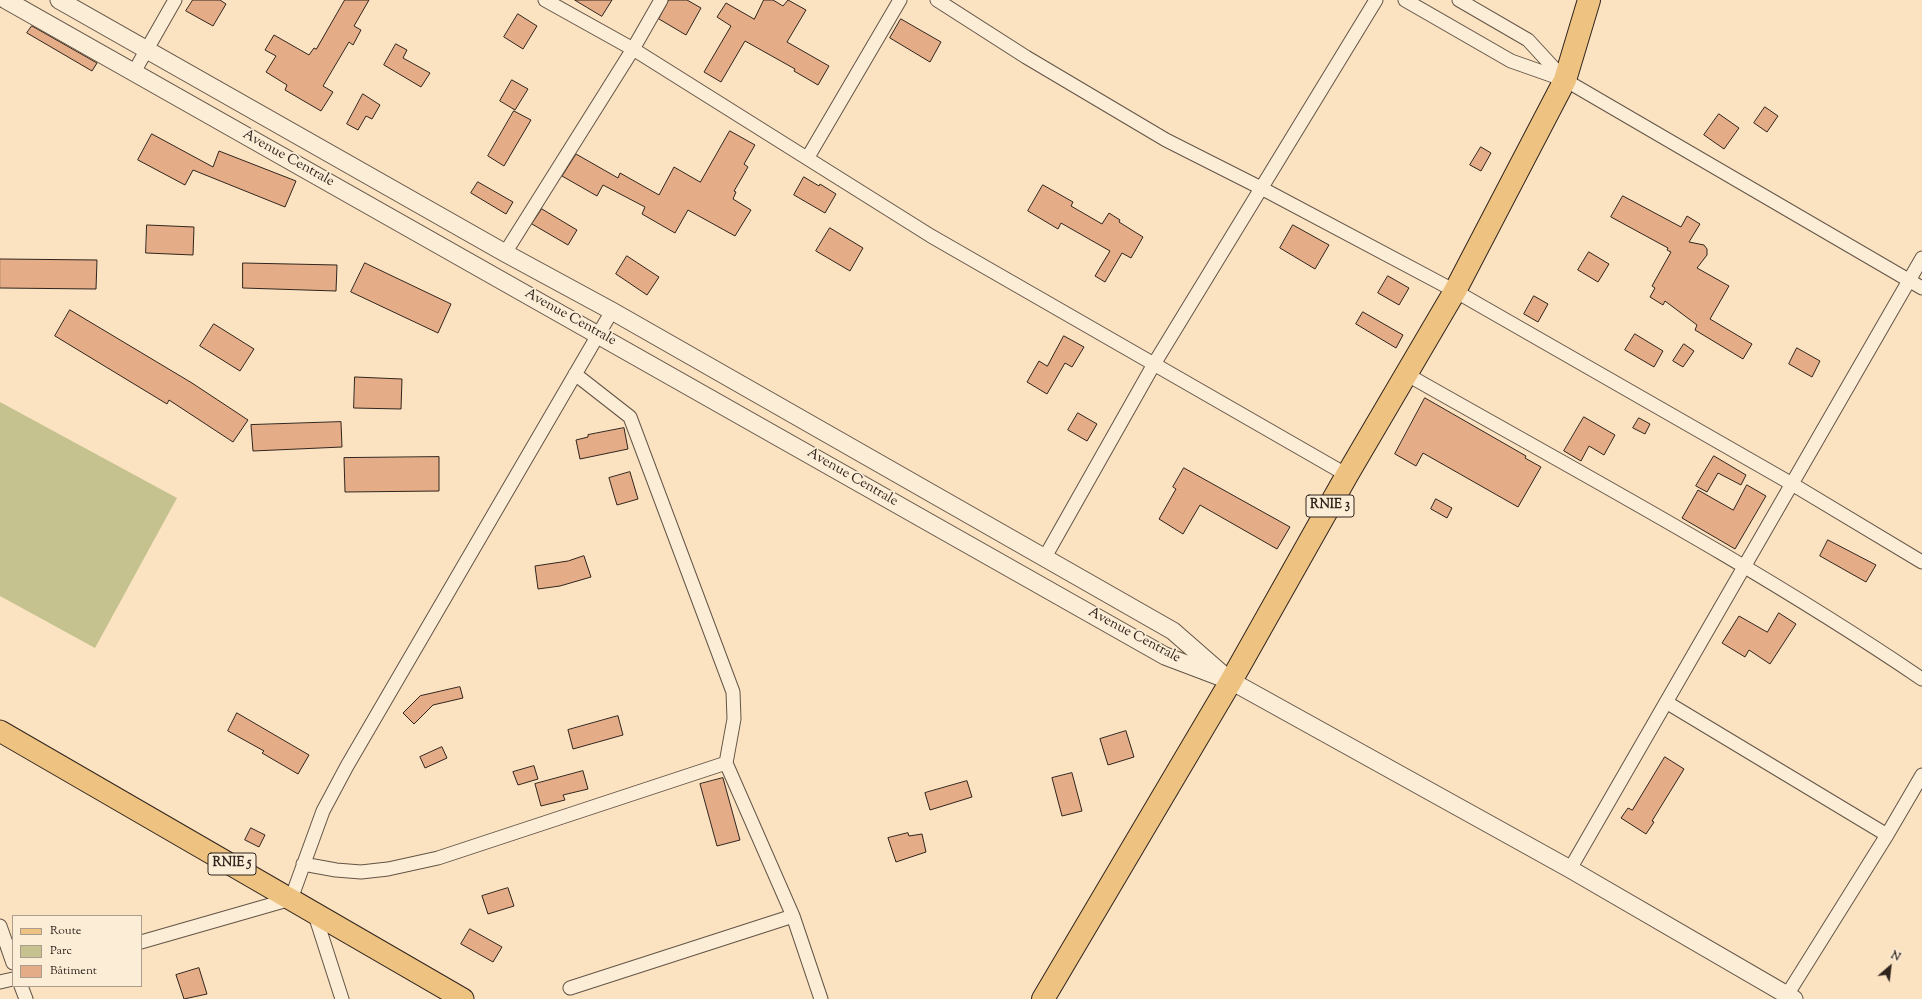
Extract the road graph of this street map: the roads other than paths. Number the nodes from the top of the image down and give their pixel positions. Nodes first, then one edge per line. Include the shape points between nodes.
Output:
1 (6, 0) edge
2 (59, 0) edge
3 (175, 0) edge
4 (545, 0) edge
5 (661, 0) edge
6 (900, 0) edge
7 (937, 0) edge
8 (1376, 0) edge
9 (1405, 0) edge
10 (1459, 0) edge
11 (1589, 0) edge
12 (148, 49) junction
13 (633, 49) junction
14 (134, 72) junction
15 (1565, 80) junction
16 (808, 157) junction
17 (1263, 189) junction
18 (505, 253) junction
19 (1922, 258) edge
20 (1909, 280) junction
21 (1922, 288) edge
22 (1456, 291) junction
23 (612, 310) junction
24 (598, 334) junction
25 (1154, 364) junction
26 (575, 374) junction
27 (1406, 374) junction
28 (1348, 475) junction
29 (1792, 484) junction
30 (1045, 557) junction
31 (1922, 562) edge
32 (1744, 566) junction
33 (1922, 680) edge
34 (1231, 681) junction
35 (1666, 702) junction
36 (0, 731) edge
37 (726, 763) junction
38 (1922, 775) edge
39 (1887, 835) junction
40 (303, 864) junction
41 (1570, 869) junction
42 (291, 899) junction
43 (314, 912) junction
44 (793, 916) junction
45 (0, 926) edge
46 (142, 942) edge
47 (12, 960) edge
48 (12, 979) edge
49 (0, 982) edge
50 (21, 987) edge
51 (570, 988) dead end
52 (1791, 997) edge
53 (26, 999) edge
54 (342, 999) edge
55 (463, 999) edge
56 (821, 999) edge
57 (1043, 999) edge

1 - 14 street, Avenue Centrale
2 - 12 street, Avenue Centrale
3 - 12 street
4 - 13 street
5 - 13 street
6 - 16 street
7 - 17 street via 1026,57 1166,140
8 - 17 street
9 - 15 street via 1511,61
10 - 15 street via 1528,40
11 - 15 highway, RNIE 3
12 - 14 street
12 - 18 street, Avenue Centrale
13 - 16 street
13 - 18 street
14 - 24 street, Avenue Centrale
15 - 20 street
15 - 22 highway, RNIE 3
16 - 25 street via 931,236
17 - 22 street
17 - 25 street
18 - 23 street, Avenue Centrale
19 - 20 street
20 - 21 street
20 - 29 street
22 - 27 highway, RNIE 3
22 - 29 street
23 - 24 street
23 - 30 street, Avenue Centrale
24 - 26 street
24 - 34 street, Avenue Centrale via 1165,656
25 - 28 street
25 - 30 street
26 - 37 street via 630,417 732,692 734,719
26 - 40 street via 347,766 324,811
27 - 28 highway, RNIE 3
27 - 32 street
28 - 34 highway, RNIE 3
29 - 31 street
29 - 32 street
30 - 34 street, Avenue Centrale via 1173,631
32 - 33 street via 1821,612
32 - 35 street
34 - 41 street
34 - 57 highway, RNIE 3
35 - 39 street
35 - 41 street
36 - 42 main road, RNIE 5
37 - 40 street via 438,858 361,872
37 - 44 street
38 - 39 street
39 - 52 street
40 - 42 street
41 - 52 street
42 - 43 main road, RNIE 5
42 - 46 street
43 - 54 street
43 - 55 main road, RNIE 5
44 - 51 street
44 - 56 street
45 - 47 street
48 - 49 street
50 - 53 street

